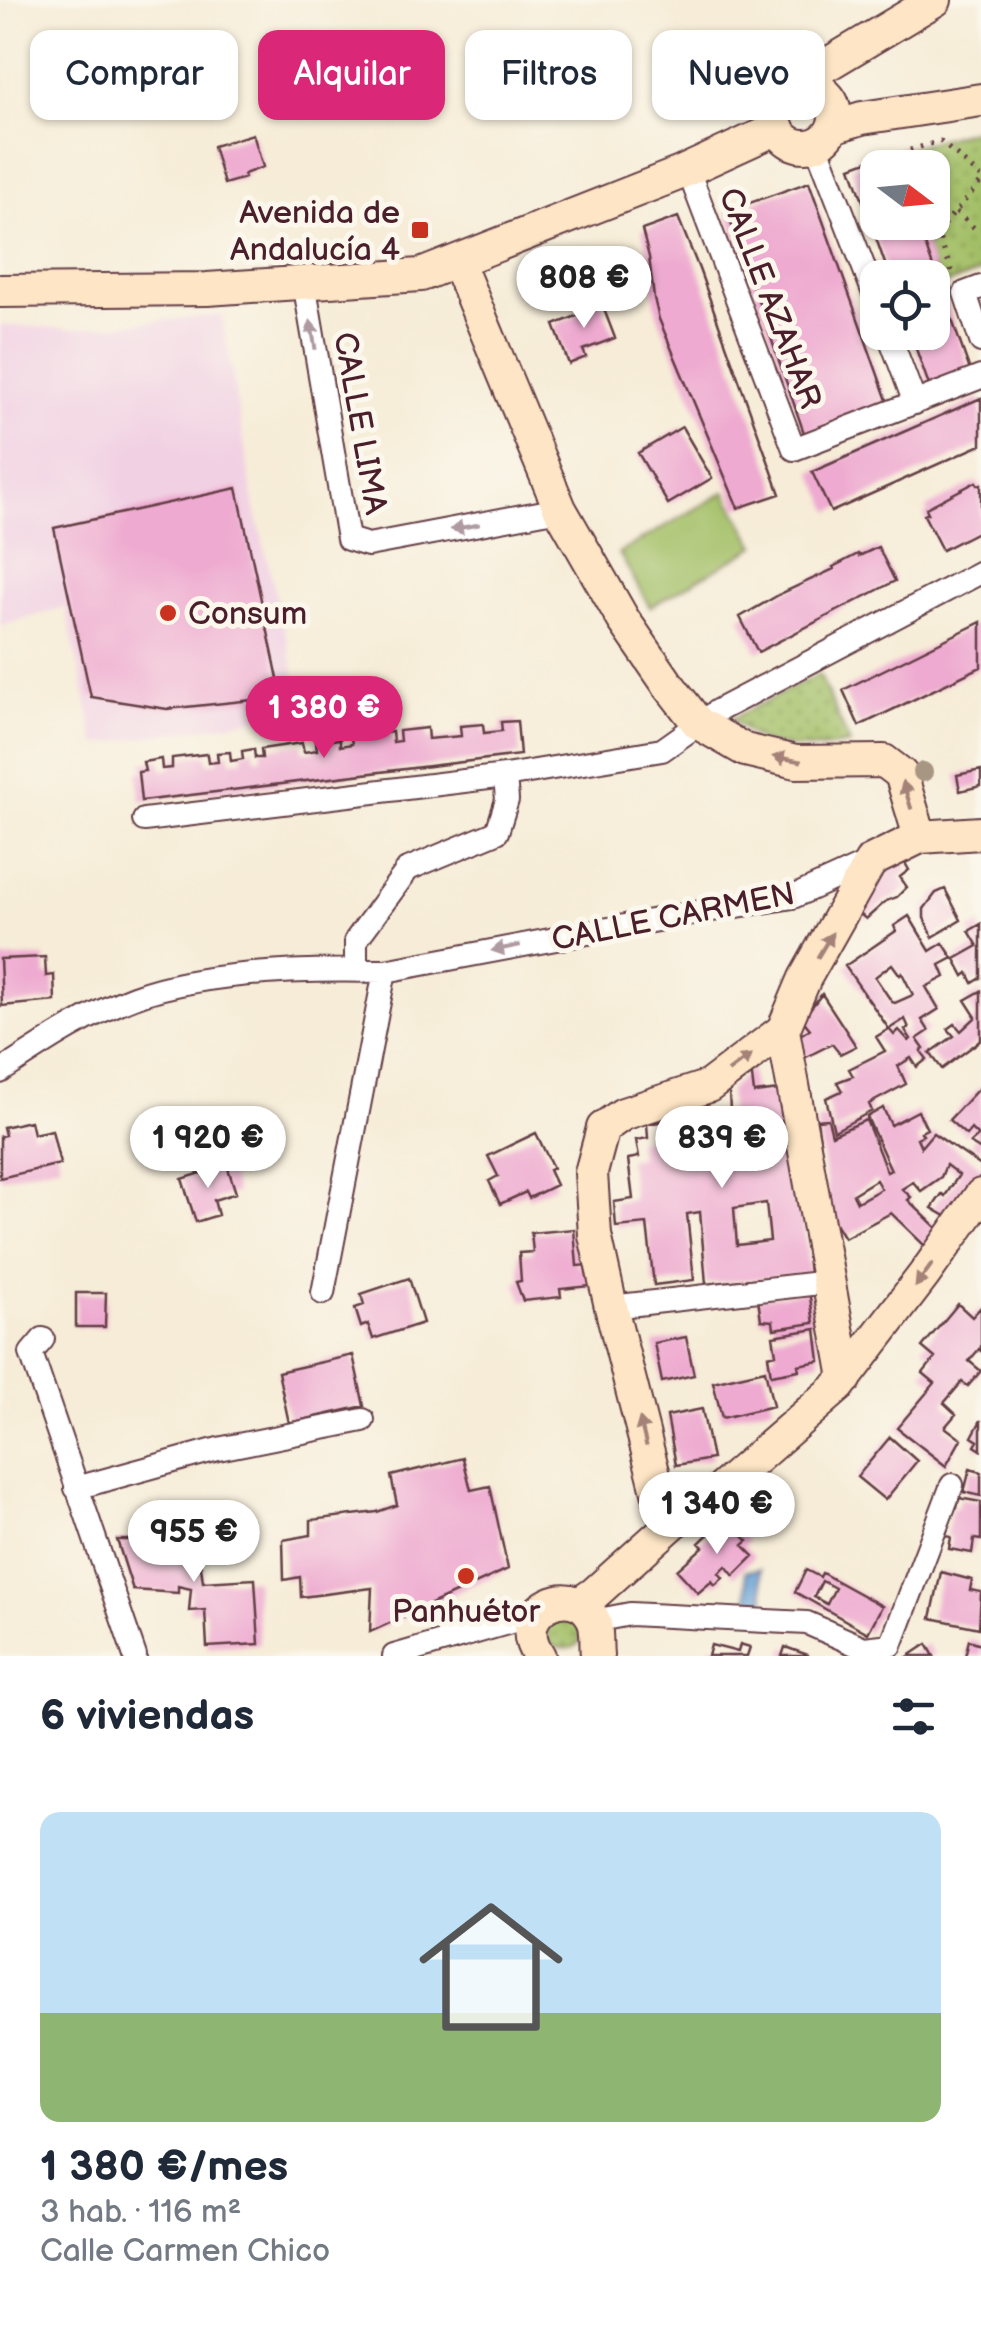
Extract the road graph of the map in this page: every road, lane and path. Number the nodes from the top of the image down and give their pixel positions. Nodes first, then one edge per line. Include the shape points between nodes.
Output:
1 (936, 0) edge
2 (825, 66) edge
3 (825, 94) edge
4 (981, 100) edge
5 (776, 120) edge
6 (778, 128) junction
7 (825, 135) junction
8 (907, 150) edge
9 (949, 150) edge
10 (950, 151) edge
11 (688, 170) junction
12 (981, 180) edge
13 (956, 212) junction
14 (950, 219) edge
15 (979, 232) edge
16 (940, 240) edge
17 (864, 260) edge
18 (458, 261) junction
19 (304, 282) junction
20 (956, 282) dead end
21 (981, 288) edge
22 (4, 289) edge
23 (981, 341) edge
24 (895, 350) edge
25 (981, 377) edge
26 (915, 403) junction
27 (560, 510) junction
28 (981, 572) edge
29 (698, 723) junction
30 (505, 776) junction
31 (144, 820) dead end
32 (981, 833) edge
33 (920, 837) junction
34 (871, 862) junction
35 (356, 970) junction
36 (385, 971) junction
37 (784, 1030) junction
38 (0, 1072) edge
39 (981, 1196) edge
40 (828, 1282) junction
41 (323, 1294) dead end
42 (611, 1308) junction
43 (43, 1339) dead end
44 (846, 1378) junction
45 (363, 1420) dead end
46 (952, 1485) dead end
47 (76, 1488) junction
48 (674, 1522) junction
49 (536, 1615) junction
50 (590, 1635) edge
51 (134, 1656) edge
52 (394, 1656) edge
53 (539, 1656) edge

1 - 2 street
3 - 7 street via 834,109
4 - 7 street via 862,118
5 - 6 street
6 - 7 street via 801,146
6 - 11 street
7 - 17 street
8 - 9 path via 940,141
10 - 12 path
11 - 18 street
11 - 26 street, CALLE AZAHAR via 794,449
12 - 13 path
13 - 14 path
13 - 15 path
16 - 20 path
18 - 19 street via 422,274
18 - 27 street
19 - 22 street
27 -> 19 street, CALLE LIMA via 368,545 348,539
21 - 23 street via 965,292
24 - 26 street
25 - 26 street
27 - 29 street via 623,619
28 - 29 street
29 - 30 street via 662,750
33 -> 29 street via 901,774 884,761 796,762 745,750
30 - 31 street
30 - 35 street via 507,800 496,832 408,870 356,940
32 - 33 street, CALLE CARMEN
33 - 34 street, CALLE CARMEN
34 -> 36 street, CALLE CARMEN via 793,898
37 -> 34 street via 805,978
35 - 36 street, CALLE CARMEN
35 - 38 street, CALLE CARMEN via 236,975 134,997 60,1032
36 - 41 street
37 - 40 street
42 -> 37 street via 590,1173 603,1128 622,1114 710,1086
39 -> 44 street
40 - 42 street
40 - 44 street
48 -> 42 street via 662,1507
43 - 47 street via 31,1354
44 - 48 street via 707,1501
45 - 47 street via 218,1449
46 - 50 street via 891,1645 864,1648 807,1623 630,1614
47 - 51 street
48 - 50 street via 595,1593
49 - 50 street via 570,1600
49 - 52 street
49 - 53 street via 530,1632

